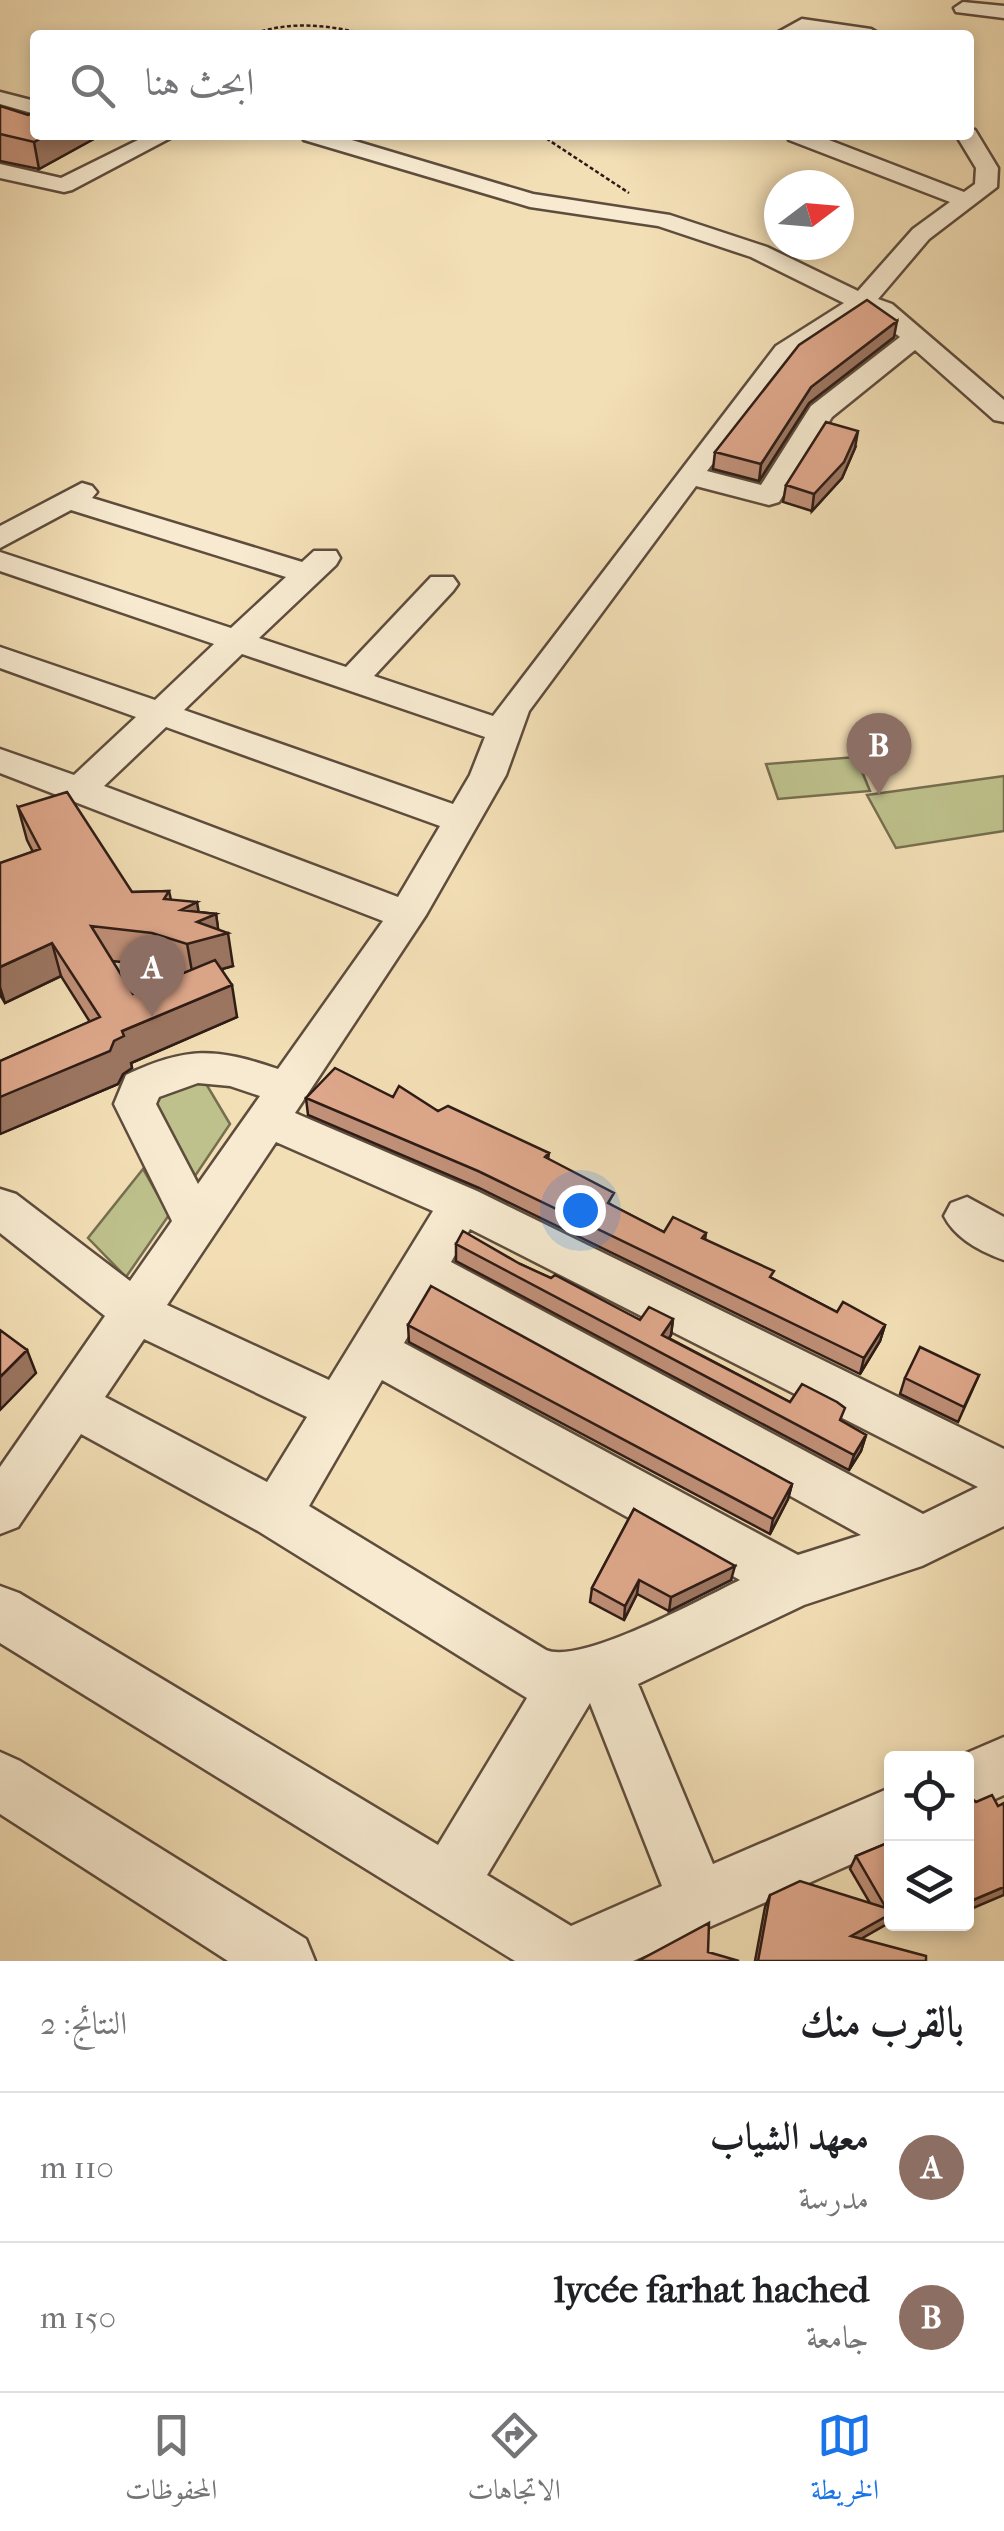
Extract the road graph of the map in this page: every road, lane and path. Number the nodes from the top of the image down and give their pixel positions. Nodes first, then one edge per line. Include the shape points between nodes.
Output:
1 (962, 11) edge
2 (1004, 12) edge
3 (263, 30) edge
4 (346, 30) edge
5 (793, 30) edge
6 (832, 30) edge
7 (0, 98) edge
8 (30, 107) edge
9 (154, 140) edge
10 (329, 140) edge
11 (549, 140) edge
12 (810, 140) edge
13 (970, 140) edge
14 (0, 170) edge
15 (967, 201) junction
16 (662, 220) junction
17 (861, 302) junction
18 (916, 337) junction
19 (1004, 414) edge
20 (689, 475) junction
21 (0, 540) edge
22 (0, 561) edge
23 (442, 584) dead end
24 (237, 642) junction
25 (0, 657) edge
26 (352, 680) junction
27 (160, 713) junction
28 (502, 731) junction
29 (0, 760) edge
30 (79, 790) junction
31 (462, 820) junction
32 (407, 916) junction
33 (276, 1104) junction
34 (461, 1204) junction
35 (0, 1208) edge
36 (967, 1216) dead end
37 (196, 1223) junction
38 (1004, 1241) edge
39 (422, 1269) junction
40 (136, 1312) junction
41 (373, 1351) junction
42 (74, 1405) junction
43 (339, 1408) junction
44 (1004, 1474) edge
45 (1004, 1500) edge
46 (0, 1510) edge
47 (276, 1514) junction
48 (922, 1541) junction
49 (795, 1582) junction
50 (0, 1612) edge
51 (587, 1677) junction
52 (1004, 1766) edge
53 (974, 1779) edge
54 (0, 1781) edge
55 (884, 1819) edge
56 (448, 1885) junction
57 (698, 1900) junction
58 (564, 1960) edge
59 (284, 1961) edge

1 - 2 street
3 - 4 path via 303,21
5 - 6 street
7 - 8 street
9 - 14 street via 64,185
10 - 16 street via 530,200
11 - 16 path
12 - 15 street
13 - 15 street via 988,178
15 - 17 street via 921,234
16 - 17 street via 759,252
17 - 18 street via 883,309
17 - 20 street via 786,352
18 - 19 street
18 - 20 street via 821,412 769,496
20 - 28 street
21 - 24 street via 75,496 317,566
22 - 24 street
23 - 26 street
24 - 26 street
24 - 27 street
25 - 27 street
26 - 28 street
27 - 30 street
27 - 31 street
28 - 31 street via 488,775
29 - 30 street
30 - 32 street
31 - 32 street
32 - 33 street
33 - 34 street
33 - 37 street
33 - 37 street via 214,1064 192,1065 141,1087 141,1120
34 - 39 street
34 - 44 street
35 - 40 street
36 - 38 street
37 - 40 street
39 - 41 street
39 - 48 street
40 - 42 street
40 - 43 street
41 - 43 street
41 - 49 street
42 - 46 street
42 - 47 street
43 - 47 street
45 - 48 street
47 - 51 street via 527,1670 549,1680
48 - 49 street
49 - 51 street
50 - 56 street
51 - 56 street
51 - 57 street
52 - 53 street
54 - 59 street
55 - 57 street
56 - 58 street
57 - 58 street

